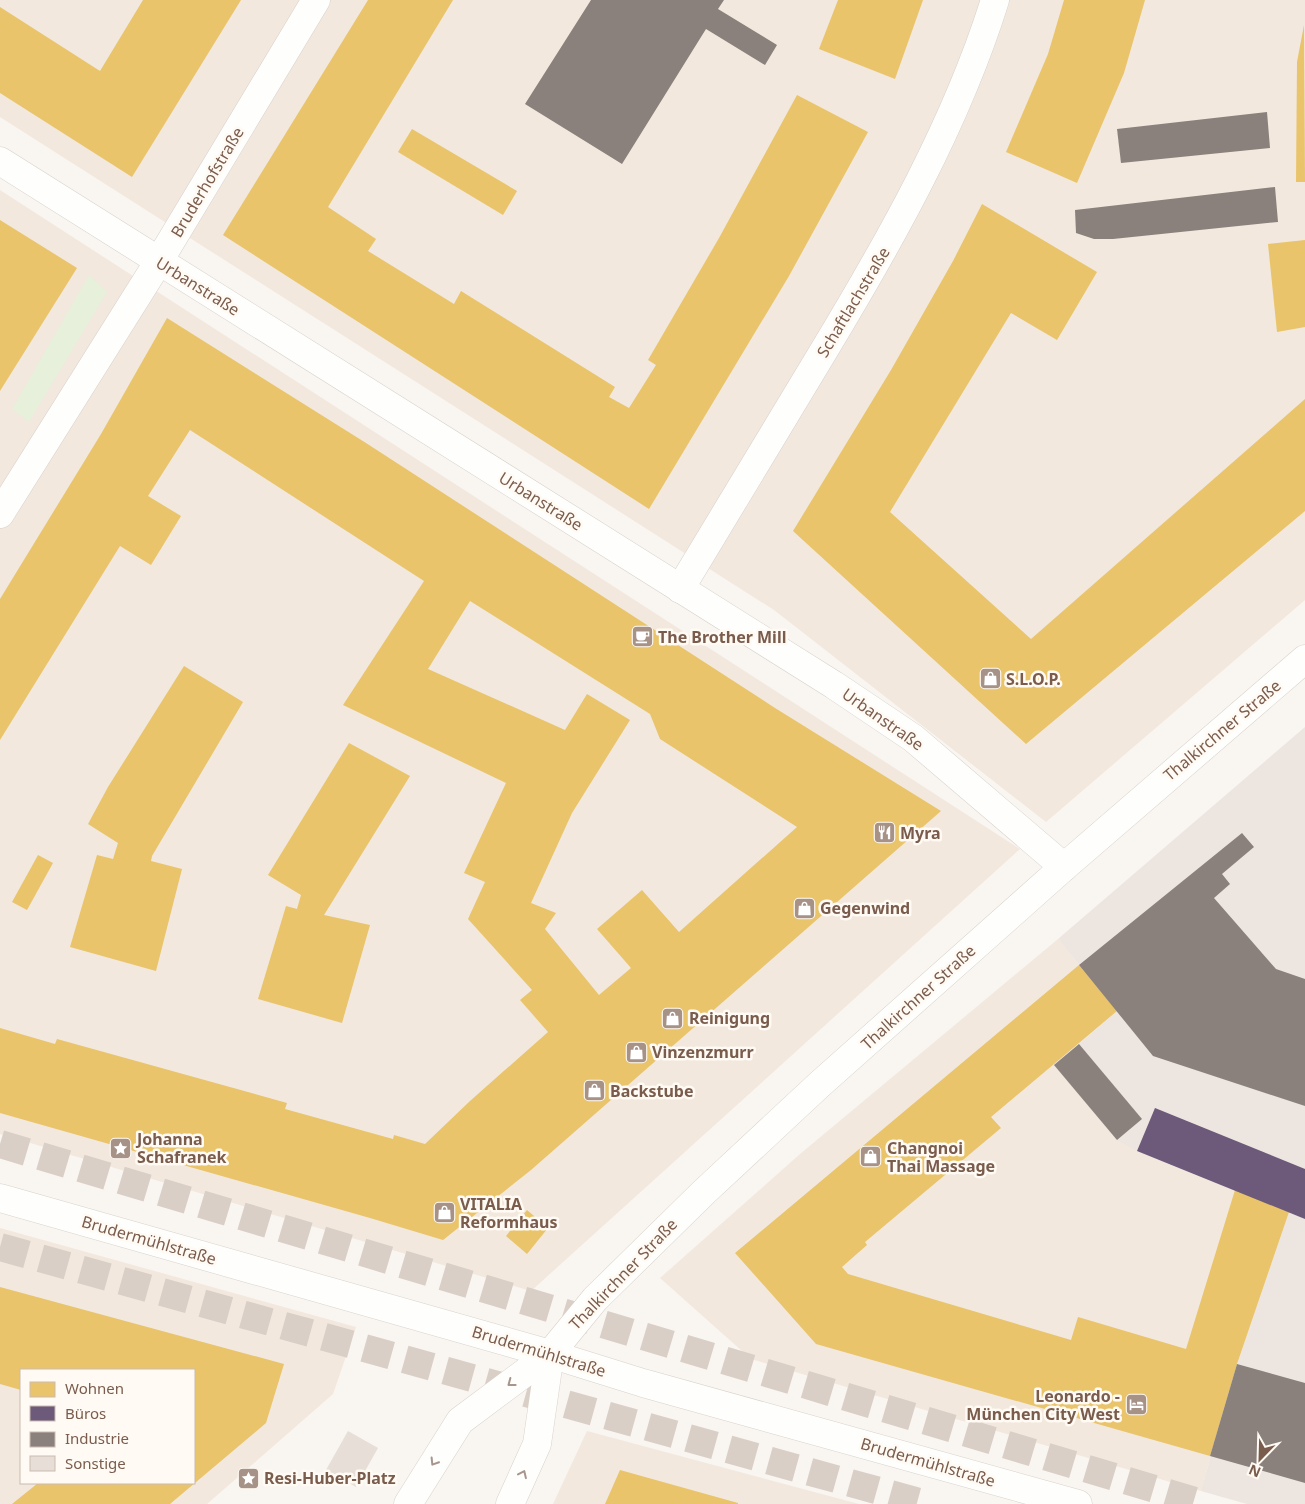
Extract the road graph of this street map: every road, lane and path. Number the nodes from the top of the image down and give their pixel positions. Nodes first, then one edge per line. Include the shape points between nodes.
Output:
1 (316, 0) edge
2 (995, 0) edge
3 (0, 161) edge
4 (159, 261) junction
5 (0, 514) edge
6 (680, 588) junction
7 (1305, 659) edge
8 (1064, 867) junction
9 (0, 1198) edge
10 (550, 1354) junction
11 (408, 1504) edge
12 (510, 1504) edge
13 (1078, 1504) edge

1 - 4 street, Bruderhofstraße
2 - 6 street, Schaftlachstraße via 978,52 881,256
3 - 4 street, Urbanstraße
4 - 5 street, Bruderhofstraße
4 - 6 street, Urbanstraße
6 - 8 street, Urbanstraße via 913,738
7 - 8 street, Thalkirchner Straße
8 - 10 street, Thalkirchner Straße via 820,1084 711,1186 595,1299
9 - 10 street, Brudermühlstraße
10 -> 11 street, Thalkirchner Straße via 460,1421
12 -> 10 street via 537,1444
10 - 13 street, Brudermühlstraße

